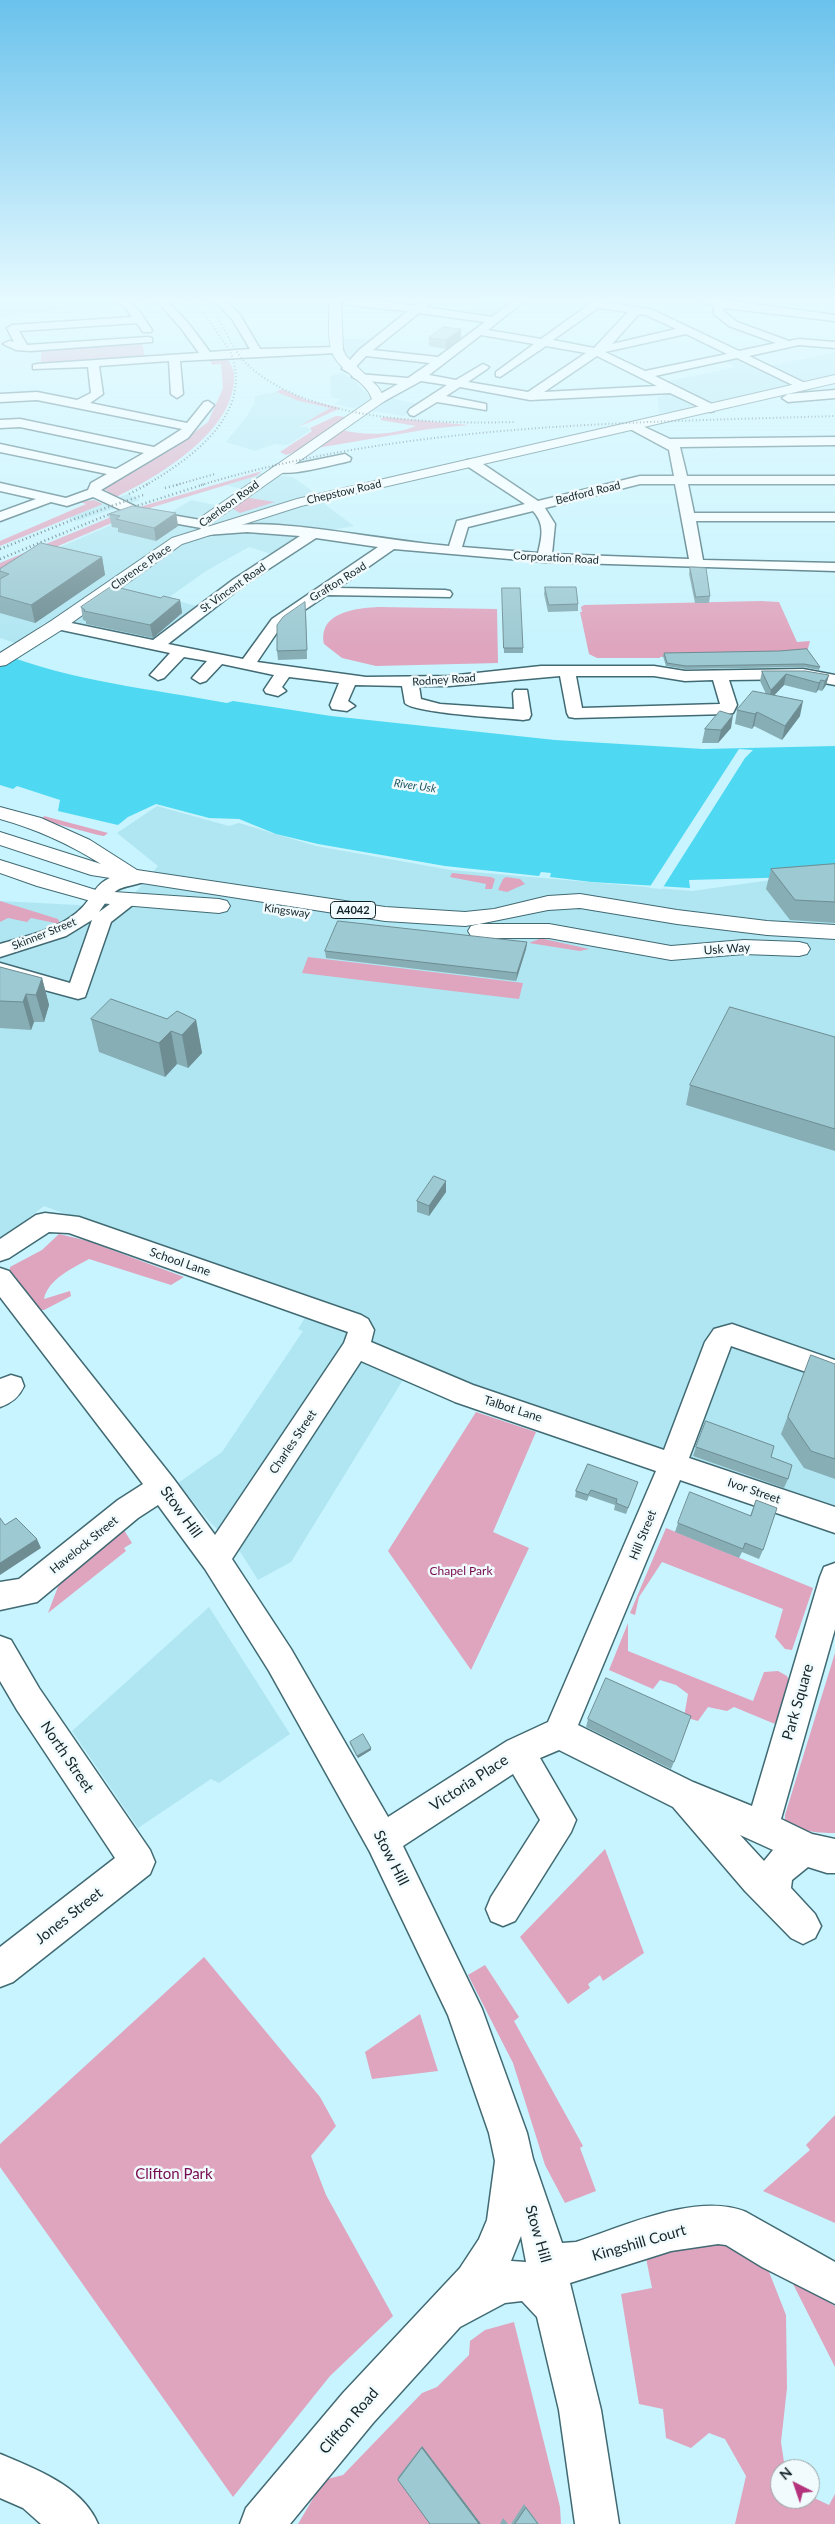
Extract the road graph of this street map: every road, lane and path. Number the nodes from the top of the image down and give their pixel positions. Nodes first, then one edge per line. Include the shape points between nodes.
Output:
1 (136, 416) edge
2 (200, 416) edge
3 (357, 416) edge
4 (677, 416) edge
5 (0, 424) edge
6 (634, 426) junction
7 (191, 427) junction
8 (835, 441) edge
9 (668, 442) junction
10 (0, 448) edge
11 (155, 451) junction
12 (345, 458) dead end
13 (472, 463) junction
14 (278, 469) junction
15 (118, 473) junction
16 (681, 480) junction
17 (835, 480) edge
18 (0, 487) edge
19 (94, 492) junction
20 (48, 499) junction
21 (536, 506) junction
22 (258, 513) junction
23 (0, 517) edge
24 (688, 517) junction
25 (835, 517) edge
26 (204, 528) junction
27 (279, 528) junction
28 (315, 534) junction
29 (392, 544) junction
30 (454, 551) junction
31 (544, 558) junction
32 (697, 564) junction
33 (835, 567) edge
34 (326, 590) junction
35 (445, 594) dead end
36 (57, 625) junction
37 (154, 647) junction
38 (180, 652) junction
39 (218, 659) junction
40 (0, 661) edge
41 (247, 665) junction
42 (567, 671) junction
43 (284, 672) junction
44 (158, 675) dead end
45 (719, 675) junction
46 (200, 678) dead end
47 (473, 678) junction
48 (349, 680) junction
49 (835, 680) edge
50 (410, 683) junction
51 (278, 690) dead end
52 (522, 694) dead end
53 (347, 706) dead end
54 (476, 710) junction
55 (0, 813) edge
56 (0, 838) edge
57 (0, 852) edge
58 (0, 866) edge
59 (138, 878) junction
60 (567, 901) junction
61 (97, 904) junction
62 (642, 910) joint
63 (288, 912) junction
64 (835, 932) edge
65 (579, 936) junction
66 (620, 944) joint
67 (835, 950) edge
68 (0, 951) edge
69 (0, 970) edge
70 (0, 1251) edge
71 (0, 1278) edge
72 (362, 1334) junction
73 (835, 1371) edge
74 (673, 1463) junction
75 (162, 1487) junction
76 (835, 1520) edge
77 (215, 1559) junction
78 (835, 1577) edge
79 (1, 1601) edge
80 (0, 1651) edge
81 (559, 1733) junction
82 (518, 1752) junction
83 (682, 1794) junction
84 (762, 1828) junction
85 (382, 1840) junction
86 (823, 1854) edge
87 (138, 1862) joint
88 (773, 1895) junction
89 (503, 1909) dead end
90 (803, 1926) dead end
91 (0, 1969) edge
92 (514, 2159) junction
93 (547, 2265) junction
94 (835, 2284) edge
95 (555, 2307) junction
96 (438, 2320) junction
97 (0, 2476) edge
98 (76, 2524) edge
99 (262, 2524) edge
100 (598, 2524) edge

1 - 7 street
2 - 7 street
3 - 14 main road, Caerleon Road
4 - 6 main road, Chepstow Road
5 - 11 street via 20,423
6 - 9 street
6 - 13 main road, Chepstow Road
7 - 11 street via 184,435
8 - 9 street
9 - 16 street via 675,448
10 - 15 street
11 - 15 street
12 - 14 street via 291,470
13 - 21 street
13 - 22 main road, Chepstow Road
14 - 26 main road, Caerleon Road
15 - 19 street via 96,486
16 - 17 street, Bedford Road
16 - 21 street, Bedford Road via 640,480
16 - 24 street
18 - 20 street
19 - 20 street via 67,502
19 - 26 street via 139,513
20 - 23 street
21 - 30 street, Bedford Road via 462,524
21 - 31 street via 549,522
22 - 26 main road, Chepstow Road
22 - 27 street via 262,521
24 - 25 street
24 - 32 street
26 - 27 street, Clarence Place
26 - 36 main road, Clarence Place via 177,541
27 - 28 street, Corporation Road
28 - 29 street, Corporation Road
28 - 37 street, St Vincent Road via 238,582
29 - 30 street, Corporation Road
29 - 34 street, Grafton Road
30 - 31 street, Corporation Road
31 - 32 street, Corporation Road
32 - 33 street, Corporation Road
34 - 35 street
34 - 41 street, Grafton Road via 277,622
36 - 37 street, Rodney Road
36 - 40 main road, Clarence Place
37 - 38 street, Rodney Road
38 - 39 street, Rodney Road
38 - 44 street
39 - 41 street, Rodney Road
39 - 46 street
41 - 43 street, Rodney Road
42 - 45 street, Rodney Road
42 - 45 street via 574,713 676,712 730,707
42 - 47 street, Rodney Road via 532,671
43 - 48 street, Rodney Road
43 - 51 street via 272,690
45 - 49 street, Rodney Road via 803,674
47 - 50 street, Rodney Road
47 - 54 street
48 - 50 street, Rodney Road
48 - 53 street via 338,705
50 - 54 street via 412,703 427,708
52 - 54 street via 523,715
55 - 59 main road, A4042 via 34,822 83,844
56 - 59 main road, Kingsway / A4042 via 91,869
57 - 61 main road, Kingsway / A4042 via 51,870
58 - 61 main road, A4042 via 77,892
59 - 60 main road, Kingsway / A4042 via 348,910 436,919 484,918
59 - 61 street via 122,878
60 - 62 main road, Kingsway / A4042
60 - 65 main road, Kingsway / A4042 via 596,912 603,922 597,932
61 - 63 main road, Kingsway / A4042
61 - 63 main road, A4042 via 129,900
61 - 68 street, Skinner Street via 67,927
61 - 69 street via 78,992
62 - 64 main road, Usk Way / A4042 via 766,928
63 - 65 main road, Kingsway / A4042 via 430,929 540,930
65 - 66 main road, Kingsway / A4042
66 - 67 main road, Usk Way / A4042 via 671,953 765,947
70 - 72 street, School Lane via 46,1222 70,1224 352,1322 359,1326
71 - 75 street, Stow Hill
72 - 74 street, Talbot Lane via 465,1394
72 - 77 street, Charles Street
73 - 74 street, Hill Street via 732,1335 723,1337 718,1342
74 - 76 street, Ivor Street
74 - 81 street, Hill Street
75 - 77 street, Stow Hill
75 - 79 street, Havelock Street via 128,1510 26,1592
77 - 85 street, Stow Hill via 280,1660
78 - 84 street, Park Square
80 - 87 street, North Street via 28,1699
81 - 82 street, Victoria Place
81 - 83 street
82 - 85 street, Victoria Place
82 - 89 street via 558,1820
83 - 84 street
83 - 88 street
84 - 86 street
85 - 92 street, Stow Hill via 464,2009 508,2133
86 - 88 street via 779,1867 773,1877
87 - 91 street, Jones Street
88 - 90 street
92 - 93 street, Stow Hill
92 - 96 street, Clifton Road via 507,2220 494,2253 474,2282
93 - 94 street, Kingshill Court via 576,2262 671,2231 718,2224 732,2226
93 - 95 street, Stow Hill
95 - 96 street, Clifton Road via 532,2284 510,2280 479,2294
95 - 100 street, Stow Hill via 580,2410
96 - 99 street, Clifton Road via 358,2408
97 - 98 street via 38,2493

